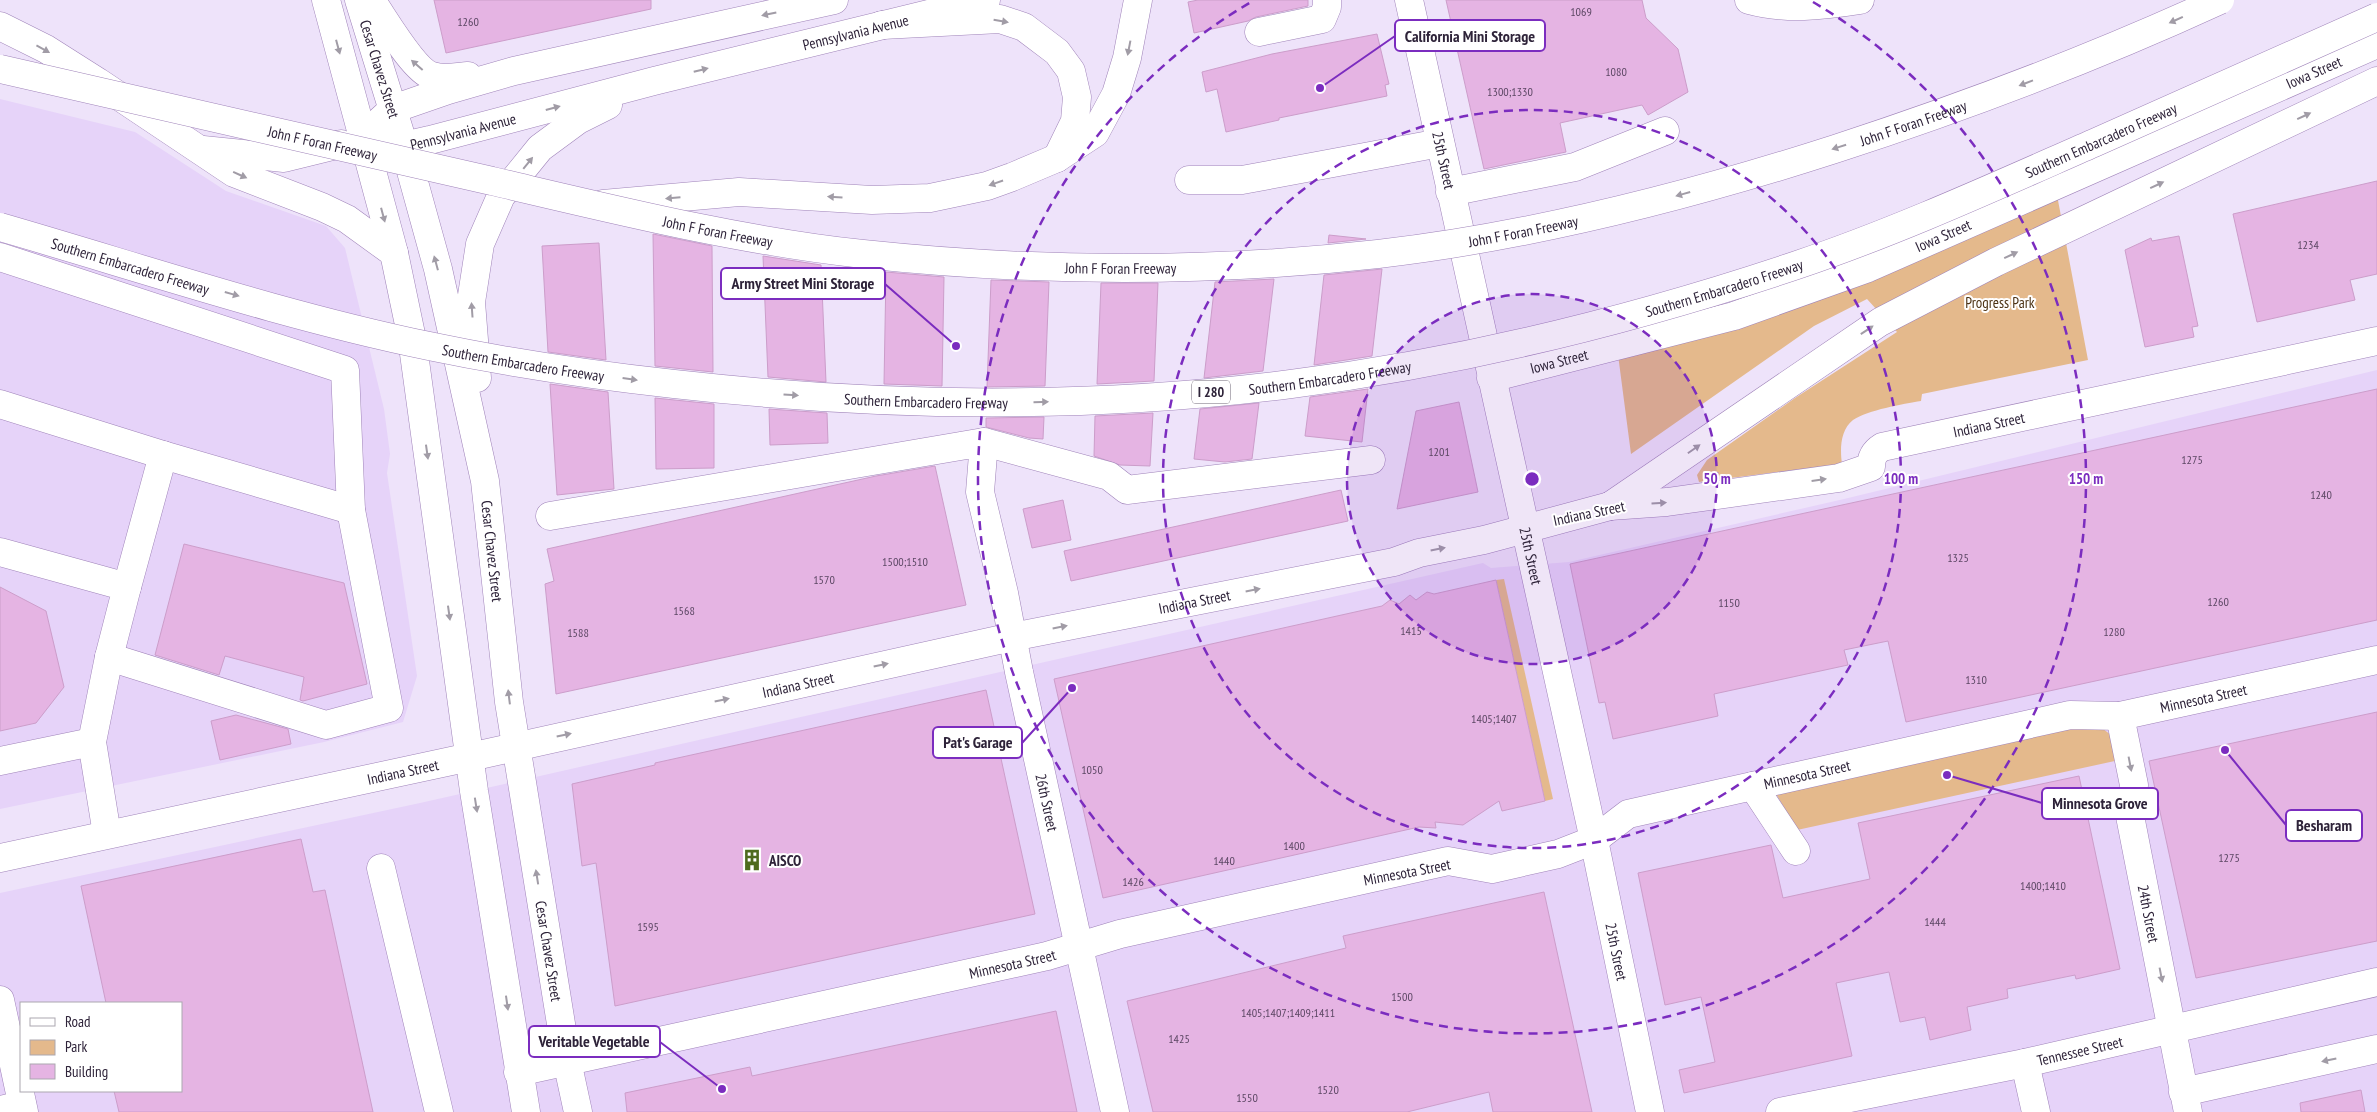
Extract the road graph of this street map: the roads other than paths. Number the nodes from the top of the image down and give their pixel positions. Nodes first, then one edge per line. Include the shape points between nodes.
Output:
1 (326, 0) edge
2 (359, 0) edge
3 (372, 0) edge
4 (834, 0) edge
5 (986, 0) edge
6 (1138, 0) edge
7 (1327, 0) edge
8 (1409, 0) edge
9 (1749, 0) edge
10 (1860, 0) edge
11 (2220, 0) edge
12 (2377, 17) edge
13 (882, 25) junction
14 (0, 26) edge
15 (1259, 32) dead end
16 (2377, 44) edge
17 (0, 69) edge
18 (514, 71) junction
19 (654, 81) junction
20 (2377, 81) edge
21 (393, 110) junction
22 (1665, 131) dead end
23 (362, 139) junction
24 (1440, 142) junction
25 (404, 146) junction
26 (199, 150) junction
27 (1049, 162) junction
28 (1189, 180) dead end
29 (1450, 192) junction
30 (594, 205) junction
31 (0, 227) edge
32 (394, 253) junction
33 (0, 257) edge
34 (2377, 341) edge
35 (1491, 378) junction
36 (0, 404) edge
37 (984, 442) junction
38 (163, 455) junction
39 (1371, 460) dead end
40 (485, 481) junction
41 (1610, 506) junction
42 (351, 510) junction
43 (550, 516) dead end
44 (1524, 529) junction
45 (0, 552) edge
46 (127, 587) junction
47 (1012, 637) junction
48 (109, 657) junction
49 (2377, 660) edge
50 (2120, 716) junction
51 (92, 742) junction
52 (516, 745) junction
53 (470, 757) junction
54 (0, 761) edge
55 (1753, 786) junction
56 (107, 834) junction
57 (1594, 840) junction
58 (1796, 851) dead end
59 (0, 858) edge
60 (381, 868) dead end
61 (1079, 947) junction
62 (2377, 982) edge
63 (0, 1000) edge
64 (2172, 1031) junction
65 (2377, 1049) edge
66 (567, 1061) junction
67 (2025, 1063) junction
68 (518, 1072) junction
69 (2186, 1102) edge
70 (15, 1109) edge
71 (439, 1112) edge
72 (526, 1112) edge
73 (578, 1112) edge
74 (1115, 1112) edge
75 (1650, 1112) edge
76 (1780, 1112) edge
77 (2036, 1112) edge

1 -> 23 main road
2 - 21 main road, Cesar Chavez Street
18 -> 3 main road via 445,78 431,76 411,60
4 -> 18 main road
5 - 13 main road, Pennsylvania Avenue
6 -> 27 main road via 1127,58 1116,94 1095,133
7 - 15 main road via 1322,19
8 - 24 main road, 25th Street
9 - 10 main road via 1769,6 1797,8
11 -> 30 main road, John F Foran Freeway, bridge via 2111,50 1995,94 1789,163 1679,196 1563,224 1379,254 1290,262 1182,266 1072,267 967,262 858,254
31 -> 12 main road, Southern Embarcadero Freeway / I 280, bridge via 332,323 431,347 572,370 744,392 853,400 961,403 1178,395 1289,384 1491,350 1598,325 1720,289 1903,226
19 -> 13 main road, Pennsylvania Avenue
13 -> 27 main road via 1000,19 1024,27 1057,52 1071,71 1078,97 1075,121
14 -> 26 main road via 61,59
16 - 35 main road, Iowa Street via 1868,268 1734,316
17 - 30 main road, John F Foran Freeway, bridge
18 - 21 main road
25 -> 19 main road, Pennsylvania Avenue
40 -> 19 main road via 471,302 480,244 501,196 540,148 578,120
41 -> 20 main road via 1880,322 1936,292
21 - 23 main road
21 - 25 main road, Cesar Chavez Street
22 - 29 main road via 1575,167
23 - 25 main road, Pennsylvania Avenue
23 - 26 main road via 284,158
23 -> 32 main road
24 - 28 main road via 1242,180
24 - 29 main road, 25th Street
40 -> 25 main road, Cesar Chavez Street via 438,269
26 -> 32 main road via 234,173 347,219
27 -> 30 main road, bridge via 987,186 930,198 872,200 739,192
29 - 35 main road, 25th Street
32 -> 53 main road via 412,339
33 - 42 main road via 345,370
41 -> 34 main road, Indiana Street via 1667,502 1839,478 1871,467 1871,458 1882,447
35 - 44 main road, 25th Street
36 - 38 main road
37 - 39 main road via 1109,476 1127,490
37 - 43 main road
37 - 47 main road, 26th Street via 980,492
38 - 42 main road
38 - 46 main road
52 -> 40 main road, Cesar Chavez Street
41 - 44 main road, Indiana Street
42 - 48 main road via 389,708 326,725
47 -> 44 main road, Indiana Street via 1394,562 1419,553
44 - 57 main road, 25th Street
45 - 46 main road
46 - 48 main road
52 -> 47 main road, Indiana Street
47 - 61 main road, 26th Street
48 - 51 main road
49 - 50 main road, Minnesota Street
50 - 55 main road, Minnesota Street via 2070,715
50 -> 64 main road, 24th Street via 2134,785 2130,816
51 - 54 main road
51 - 56 main road
52 - 53 main road, Indiana Street
66 -> 52 main road, Cesar Chavez Street
53 - 56 main road, Indiana Street
53 -> 68 main road
55 - 57 main road, Minnesota Street via 1628,814
55 - 58 main road
56 - 59 main road, Indiana Street
57 - 61 main road, Minnesota Street via 1558,854 1492,869 1448,861 1120,934
57 - 75 main road, 25th Street
60 - 71 main road
61 - 66 main road, Minnesota Street
61 - 74 main road, 26th Street
62 - 64 main road, Tennessee Street
63 - 70 main road
64 - 67 main road, Tennessee Street
64 - 69 main road, 24th Street
65 -> 69 main road
66 - 68 main road, Minnesota Street
66 - 73 main road, Cesar Chavez Street
67 - 76 main road, Tennessee Street
67 - 77 main road
68 - 72 main road

